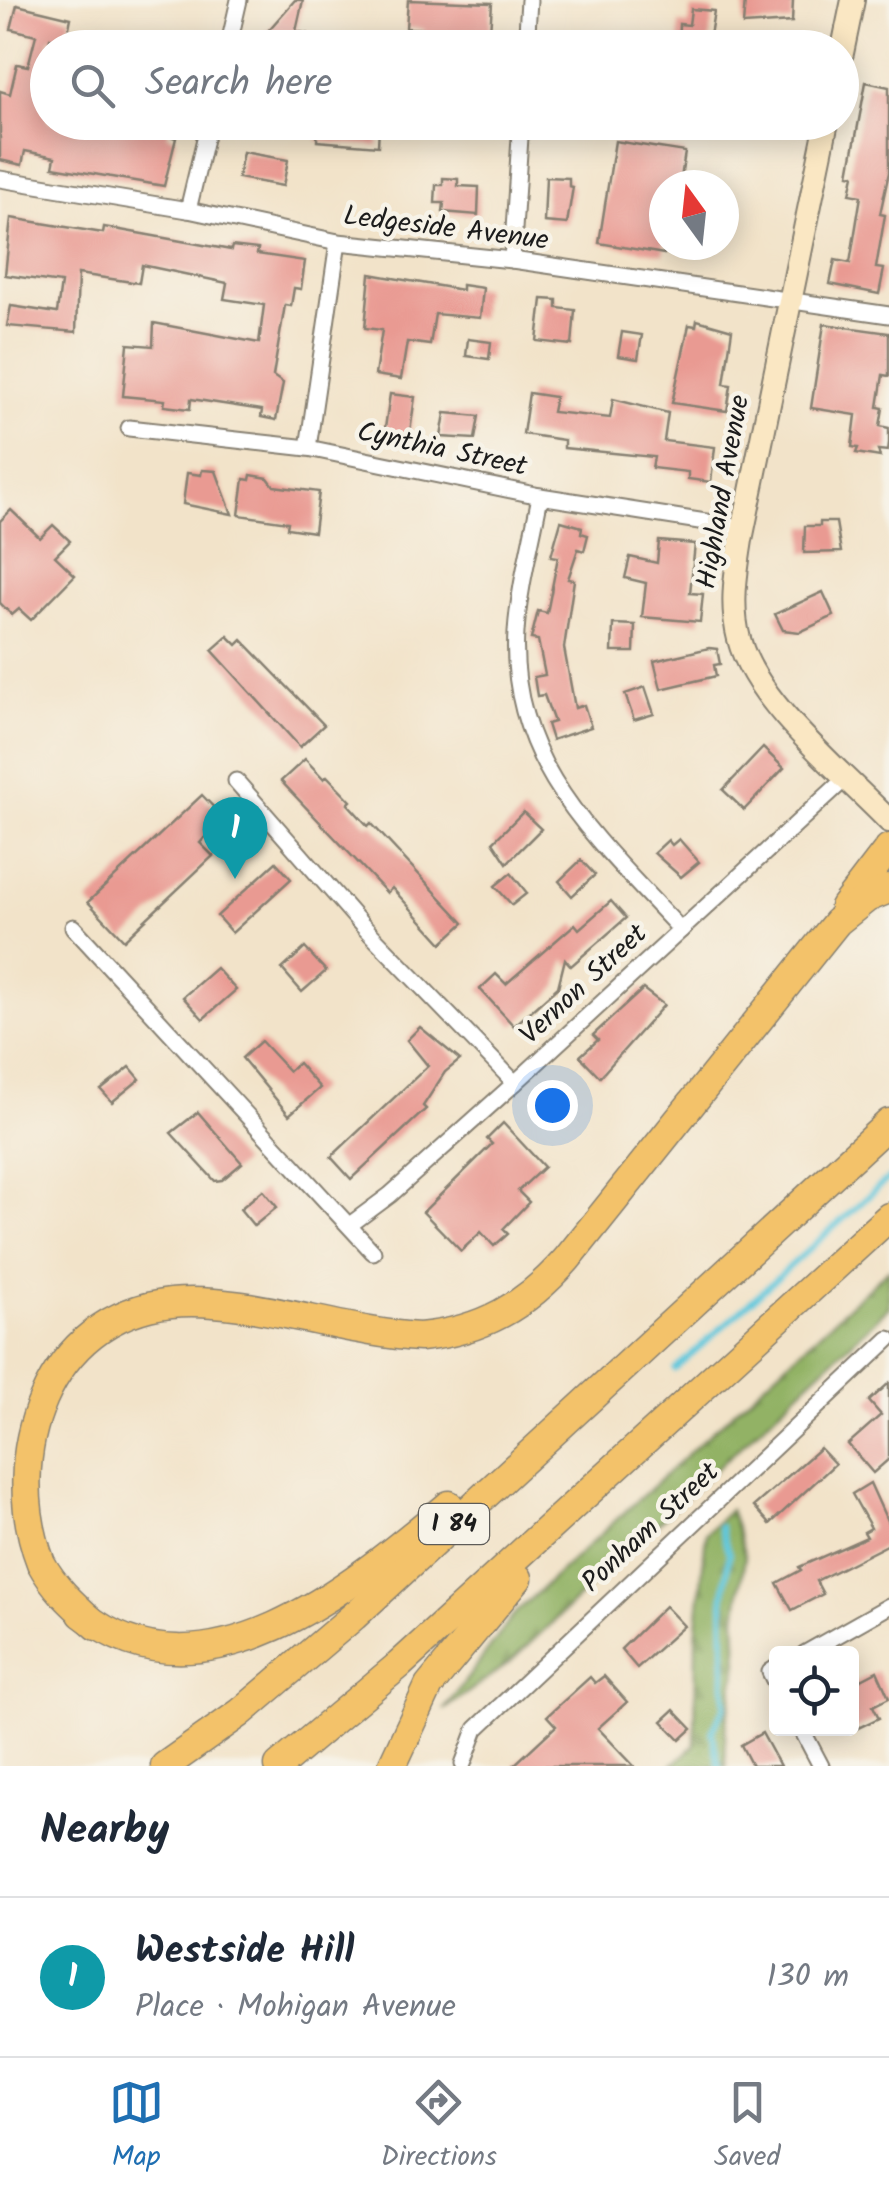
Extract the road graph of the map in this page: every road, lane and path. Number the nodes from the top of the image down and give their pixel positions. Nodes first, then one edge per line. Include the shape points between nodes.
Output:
1 (239, 0) edge
2 (528, 0) edge
3 (852, 0) edge
4 (232, 30) edge
5 (527, 30) edge
6 (846, 30) edge
7 (205, 140) edge
8 (520, 140) edge
9 (823, 140) edge
10 (0, 179) edge
11 (188, 210) junction
12 (338, 242) junction
13 (512, 260) junction
14 (791, 299) junction
15 (889, 315) edge
16 (129, 428) dead end
17 (308, 448) junction
18 (540, 496) junction
19 (744, 528) junction
20 (848, 777) junction
21 (236, 781) dead end
22 (889, 821) edge
23 (889, 848) edge
24 (889, 889) edge
25 (73, 927) dead end
26 (680, 930) junction
27 (824, 938) junction
28 (515, 1083) junction
29 (889, 1123) edge
30 (889, 1217) edge
31 (350, 1224) junction
32 (373, 1252) dead end
33 (732, 1268) junction
34 (889, 1339) edge
35 (627, 1457) junction
36 (0, 1513) edge
37 (889, 1606) edge
38 (97, 1626) junction
39 (818, 1646) edge
40 (804, 1736) edge
41 (463, 1764) edge
42 (166, 1766) edge
43 (280, 1766) edge
44 (392, 1766) edge
45 (821, 1766) edge

1 - 4 street
2 - 5 street
3 - 6 main road
7 - 11 street
8 - 13 street
9 - 14 main road, Highland Avenue
10 - 11 street, Ledgeside Avenue
11 - 12 street, Ledgeside Avenue
12 - 13 street, Ledgeside Avenue
12 - 17 street
13 - 14 street, Ledgeside Avenue
14 - 15 street, Ledgeside Avenue
14 - 19 main road, Highland Avenue
16 - 17 street, Cynthia Street
17 - 18 street, Cynthia Street
18 - 19 street, Cynthia Street
18 - 26 street via 516,632 520,696 540,762 572,812
19 - 20 main road, Highland Avenue via 734,610 744,654 770,694
20 - 22 main road, Highland Avenue
20 - 26 street, Vernon Street
21 - 28 street
23 - 27 highway
24 - 27 highway via 850,909
25 - 31 street
26 - 28 street, Vernon Street
27 - 38 highway via 567,1260 501,1316 449,1334 406,1336 174,1302 120,1316 71,1350 35,1398 16,1474 34,1547 58,1590
28 - 31 street, Vernon Street
29 - 33 highway, I 84
30 - 35 highway, I 84
31 - 32 street
33 - 38 highway via 328,1601 262,1632 196,1646 133,1641
33 - 42 highway, I 84 via 295,1668
34 - 41 street, Ponham Street via 476,1730
35 - 43 highway, I 84
35 - 44 highway via 450,1656 413,1714
36 - 38 highway via 34,1568
37 - 39 street
40 - 45 street

